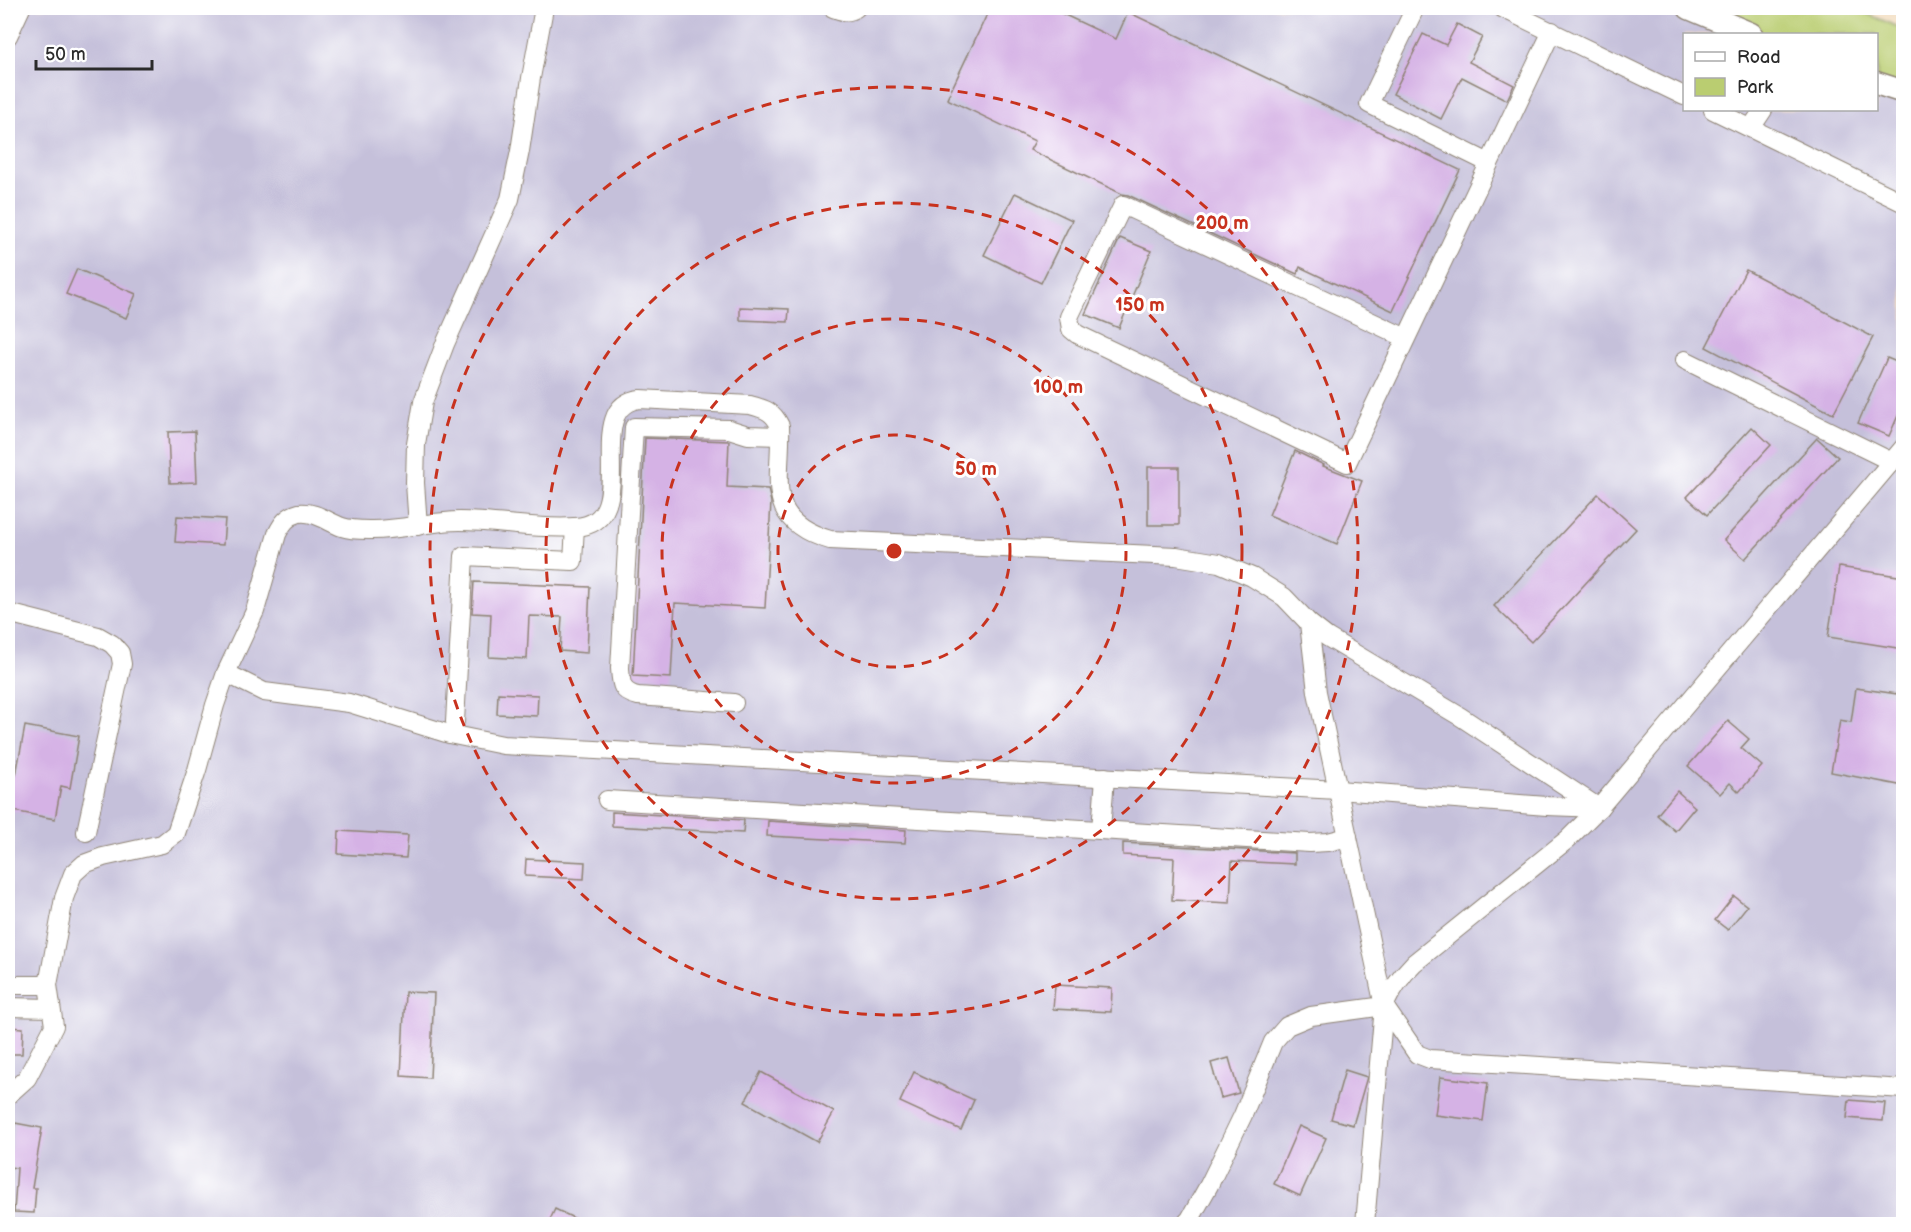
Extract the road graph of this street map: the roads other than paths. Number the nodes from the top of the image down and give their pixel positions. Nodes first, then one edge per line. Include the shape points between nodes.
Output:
1 (21, 8) edge
2 (544, 8) edge
3 (833, 8) edge
4 (856, 8) edge
5 (1415, 8) edge
6 (1502, 8) edge
7 (1689, 8) edge
8 (1552, 31) junction
9 (1749, 33) edge
10 (8, 36) edge
11 (1878, 84) edge
12 (1904, 92) edge
13 (1683, 96) edge
14 (1718, 111) edge
15 (1762, 111) edge
16 (1733, 114) edge
17 (1751, 128) junction
18 (1489, 163) junction
19 (1901, 201) edge
20 (1406, 338) junction
21 (1685, 360) dead end
22 (780, 436) junction
23 (1904, 447) edge
24 (1890, 461) junction
25 (418, 526) junction
26 (574, 527) junction
27 (8, 613) edge
28 (1309, 624) junction
29 (226, 673) junction
30 (734, 704) dead end
31 (455, 722) dead end
32 (1105, 777) junction
33 (1338, 790) junction
34 (607, 800) dead end
35 (1599, 808) junction
36 (1101, 830) junction
37 (86, 832) dead end
38 (1348, 837) junction
39 (8, 985) edge
40 (48, 986) junction
41 (1384, 1006) junction
42 (8, 1007) edge
43 (51, 1008) junction
44 (1904, 1089) edge
45 (8, 1095) edge
46 (1185, 1224) edge
47 (1365, 1224) edge

1 - 10 street
2 - 25 street via 510,199 423,402 416,444
3 - 4 street via 844,12
5 - 18 street via 1369,104
6 - 8 street
7 - 9 main road
8 - 13 street
8 - 18 street
11 - 12 main road
14 - 16 street
15 - 17 street
16 - 17 street
17 - 19 street
18 - 20 street
20 - 20 street via 1347,463 1077,334 1071,329 1069,317 1123,205
21 - 24 street
22 - 26 street via 775,416 750,405 629,400 620,406 612,428 606,511 595,521
22 - 28 street via 781,503 798,526 812,534 830,540 1176,556 1219,563 1284,597
22 - 30 street via 748,435 729,429 634,427 621,684 628,694 638,696
23 - 24 street
24 - 35 street
25 - 26 street via 461,521
25 - 29 street via 344,528 316,515 291,516 277,534 255,611
26 - 31 street via 573,561 464,556
27 - 37 street via 98,636 120,653 122,664
28 - 33 street via 1317,693
28 - 35 street
29 - 32 street via 264,692 349,703 449,734 503,745
29 - 40 street via 176,833 162,844 84,864 73,874 64,898
32 - 33 street
32 - 36 street
33 - 35 street
33 - 38 street
34 - 36 street
35 - 41 street via 1568,839 1414,963 1392,988
36 - 38 street via 1310,843
38 - 41 street
39 - 40 street
40 - 43 street
41 - 44 street via 1417,1054 1430,1059
41 - 46 street via 1311,1016 1287,1026 1273,1042 1243,1115
41 - 47 street
42 - 43 street
43 - 45 street via 54,1026 27,1078

